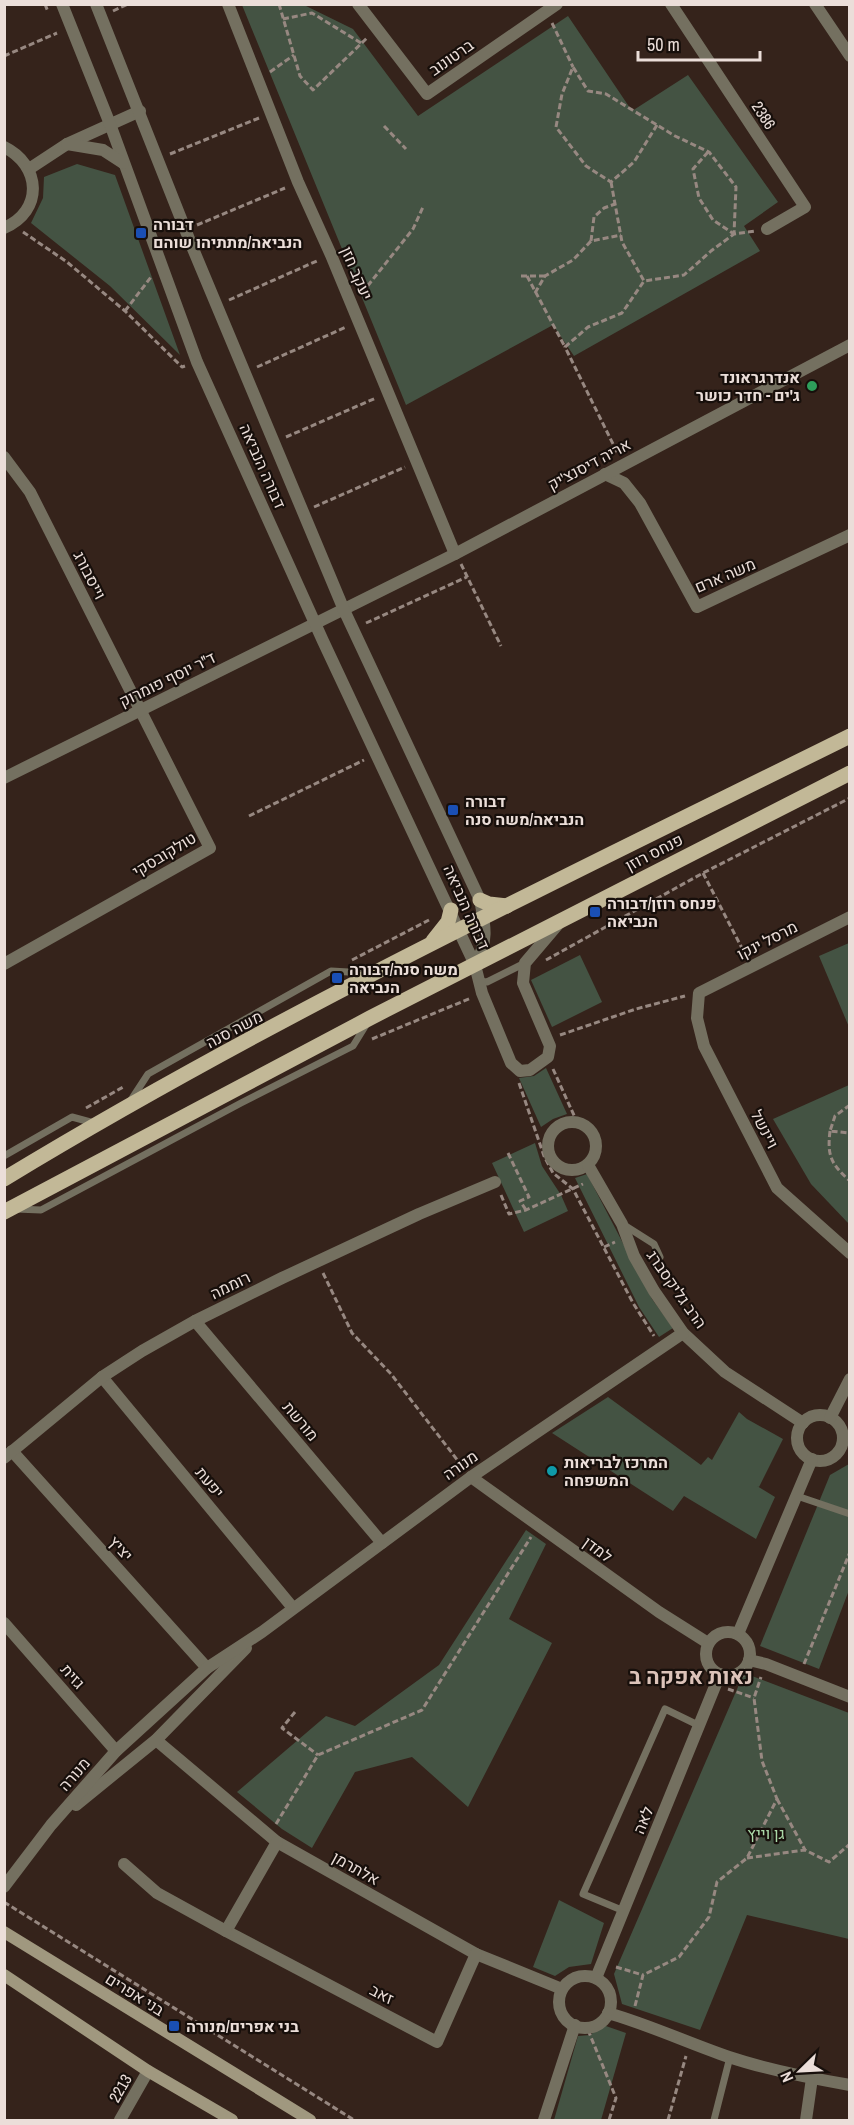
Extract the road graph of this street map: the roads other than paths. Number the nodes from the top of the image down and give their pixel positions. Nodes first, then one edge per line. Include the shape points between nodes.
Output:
1 (62, 4) edge
2 (96, 4) edge
3 (228, 4) edge
4 (358, 4) edge
5 (671, 4) edge
6 (815, 4) edge
7 (552, 8) edge
8 (849, 56) edge
9 (140, 111) junction
10 (110, 124) junction
11 (67, 144) junction
12 (4, 147) edge
13 (123, 163) junction
14 (29, 169) junction
15 (6, 227) edge
16 (767, 229) dead end
17 (849, 345) edge
18 (4, 457) edge
19 (605, 474) junction
20 (849, 536) edge
21 (455, 554) junction
22 (344, 610) junction
23 (315, 624) junction
24 (140, 710) junction
25 (849, 736) edge
26 (849, 773) edge
27 (4, 778) edge
28 (480, 900) junction
29 (507, 906) junction
30 (450, 910) junction
31 (483, 917) junction
32 (849, 917) edge
33 (562, 919) junction
34 (459, 929) junction
35 (429, 946) junction
36 (4, 964) edge
37 (475, 965) junction
38 (524, 968) junction
39 (375, 974) junction
40 (480, 987) junction
41 (699, 993) joint
42 (370, 1018) junction
43 (245, 1083) junction
44 (241, 1103) junction
45 (127, 1107) junction
46 (96, 1124) junction
47 (4, 1156) edge
48 (588, 1165) junction
49 (4, 1179) edge
50 (495, 1182) road end
51 (7, 1210) edge
52 (622, 1224) junction
53 (849, 1252) edge
54 (660, 1257) dead end
55 (195, 1321) junction
56 (683, 1333) junction
57 (102, 1377) junction
58 (849, 1379) edge
59 (830, 1418) junction
60 (803, 1423) junction
61 (846, 1440) edge
62 (8, 1455) edge
63 (812, 1459) junction
64 (471, 1477) junction
65 (797, 1496) junction
66 (849, 1514) edge
67 (382, 1543) junction
68 (293, 1608) junction
69 (4, 1623) edge
70 (262, 1632) junction
71 (738, 1634) junction
72 (708, 1643) junction
73 (748, 1660) junction
74 (207, 1668) junction
75 (718, 1680) junction
76 (849, 1697) edge
77 (700, 1726) junction
78 (156, 1740) junction
79 (116, 1751) junction
80 (51, 1825) junction
81 (273, 1839) junction
82 (124, 1863) dead end
83 (4, 1887) edge
84 (624, 1911) junction
85 (226, 1931) junction
86 (4, 1932) edge
87 (476, 1954) junction
88 (4, 1976) edge
89 (596, 1978) junction
90 (562, 1989) junction
91 (608, 2013) junction
92 (581, 2026) junction
93 (730, 2057) junction
94 (148, 2071) junction
95 (812, 2078) junction
96 (849, 2085) edge
97 (120, 2121) edge
98 (232, 2121) edge
99 (310, 2121) edge
100 (544, 2121) edge
101 (714, 2121) edge
102 (806, 2121) edge

1 - 10 street, דבורה הנביאה
2 - 9 street, דבורה הנביאה
3 - 21 street, יעקב חזן via 298,182
4 - 7 street, ברטונוב via 427,94
5 - 16 street, 2386 via 805,207
6 - 8 street
9 - 10 street
9 - 22 street, דבורה הנביאה
10 - 11 street
10 - 13 street, דבורה הנביאה
11 - 13 street via 103,150
11 - 14 street
12 - 14 street via 20,156
13 - 23 street, דבורה הנביאה via 197,362
14 - 15 street via 32,198 26,212
17 - 19 street, אריה דיסנצ'יק
18 - 24 street, וייסבורג via 30,492
19 - 20 street, משה ארם via 624,483 640,503 697,608
19 - 21 street, אריה דיסנצ'יק
21 - 22 street, אריה דיסנצ'יק
22 - 23 street, ד"ר יוסף פומרוק
22 - 28 street, דבורה הנביאה
23 - 24 street, ד"ר יוסף פומרוק
23 - 30 street, דבורה הנביאה
24 - 27 street, ד"ר יוסף פומרוק
24 - 36 street, טולקובסקי via 210,848
25 - 29 main road, פנחס רוזן
26 - 33 main road, פנחס רוזן
28 - 29 main road
28 - 31 street, דבורה הנביאה
29 - 31 main road, פנחס רוזן
30 - 34 street, דבורה הנביאה
30 - 35 main road via 448,922
31 - 34 main road, משה סנה
31 - 37 street, דבורה הנביאה via 486,936
32 - 41 street, מרסל ינקו
33 - 37 main road, פנחס רוזן
33 - 38 street
34 - 35 main road, משה סנה
34 - 37 street, דבורה הנביאה
35 - 39 main road, משה סנה
37 - 40 street
37 - 42 main road
38 - 40 lane
38 - 40 street via 523,982 549,1046 548,1057 530,1070 520,1071 511,1063
39 - 45 main road, משה סנה
39 - 45 lane via 331,971 148,1074
41 - 53 street, ויינשל via 697,1018 704,1046 777,1188
42 - 43 main road
42 - 44 lane via 353,1046
43 - 44 lane
43 - 51 main road
44 - 51 lane via 41,1210
45 - 46 main road, משה סנה
46 - 47 lane via 72,1117
46 - 49 main road, משה סנה
48 - 48 street via 573,1171 557,1166 548,1152 554,1129 577,1122 590,1130 596,1152
48 - 52 street, הרב גליקסברג
50 - 55 street, רוממה via 418,1214
52 - 54 lane via 654,1244
52 - 56 street, הרב גליקסברג via 634,1256
55 - 57 street, רוממה
55 - 67 street, מורשת
56 - 60 street, הרב גליקסברג via 725,1372
56 - 64 street, מנורה
57 - 62 street, רוממה
57 - 68 street, יפעת
58 - 59 street
59 - 60 street via 819,1415
59 - 61 street
60 - 63 street via 798,1433 799,1446
61 - 63 street via 833,1457
62 - 74 street, יציץ
63 - 65 street
64 - 67 street, מנורה
64 - 72 street, למדן
65 - 66 lane
65 - 71 street
67 - 68 street, מנורה
68 - 70 street, מנורה
69 - 79 street, גזית
70 - 74 street, מנורה
70 - 78 street, מנורה
71 - 72 street via 718,1634
71 - 73 street via 747,1642
72 - 75 street via 706,1658
73 - 75 street via 741,1671
73 - 76 street
74 - 79 street, מנורה
75 - 77 street, לאה
77 - 84 street, לאה
77 - 84 lane via 665,1709 583,1894
78 - 80 street, מנורה
78 - 81 street, אלתרמן
79 - 80 street, מנורה
80 - 83 street, מנורה
81 - 85 street
81 - 87 street, אלתרמן
82 - 85 street, זאב via 157,1893
84 - 89 street, לאה
85 - 87 street, זאב via 437,2042
86 - 99 main road, בני אפרים
87 - 90 street, אלתרמן
88 - 94 main road
89 - 90 street via 573,1978
89 - 91 street via 608,1990
90 - 92 street via 562,2014
91 - 92 street via 596,2025
91 - 93 street
92 - 100 street
93 - 95 street
93 - 101 lane
94 - 97 street, 2213
94 - 98 main road
95 - 96 street
95 - 102 street

